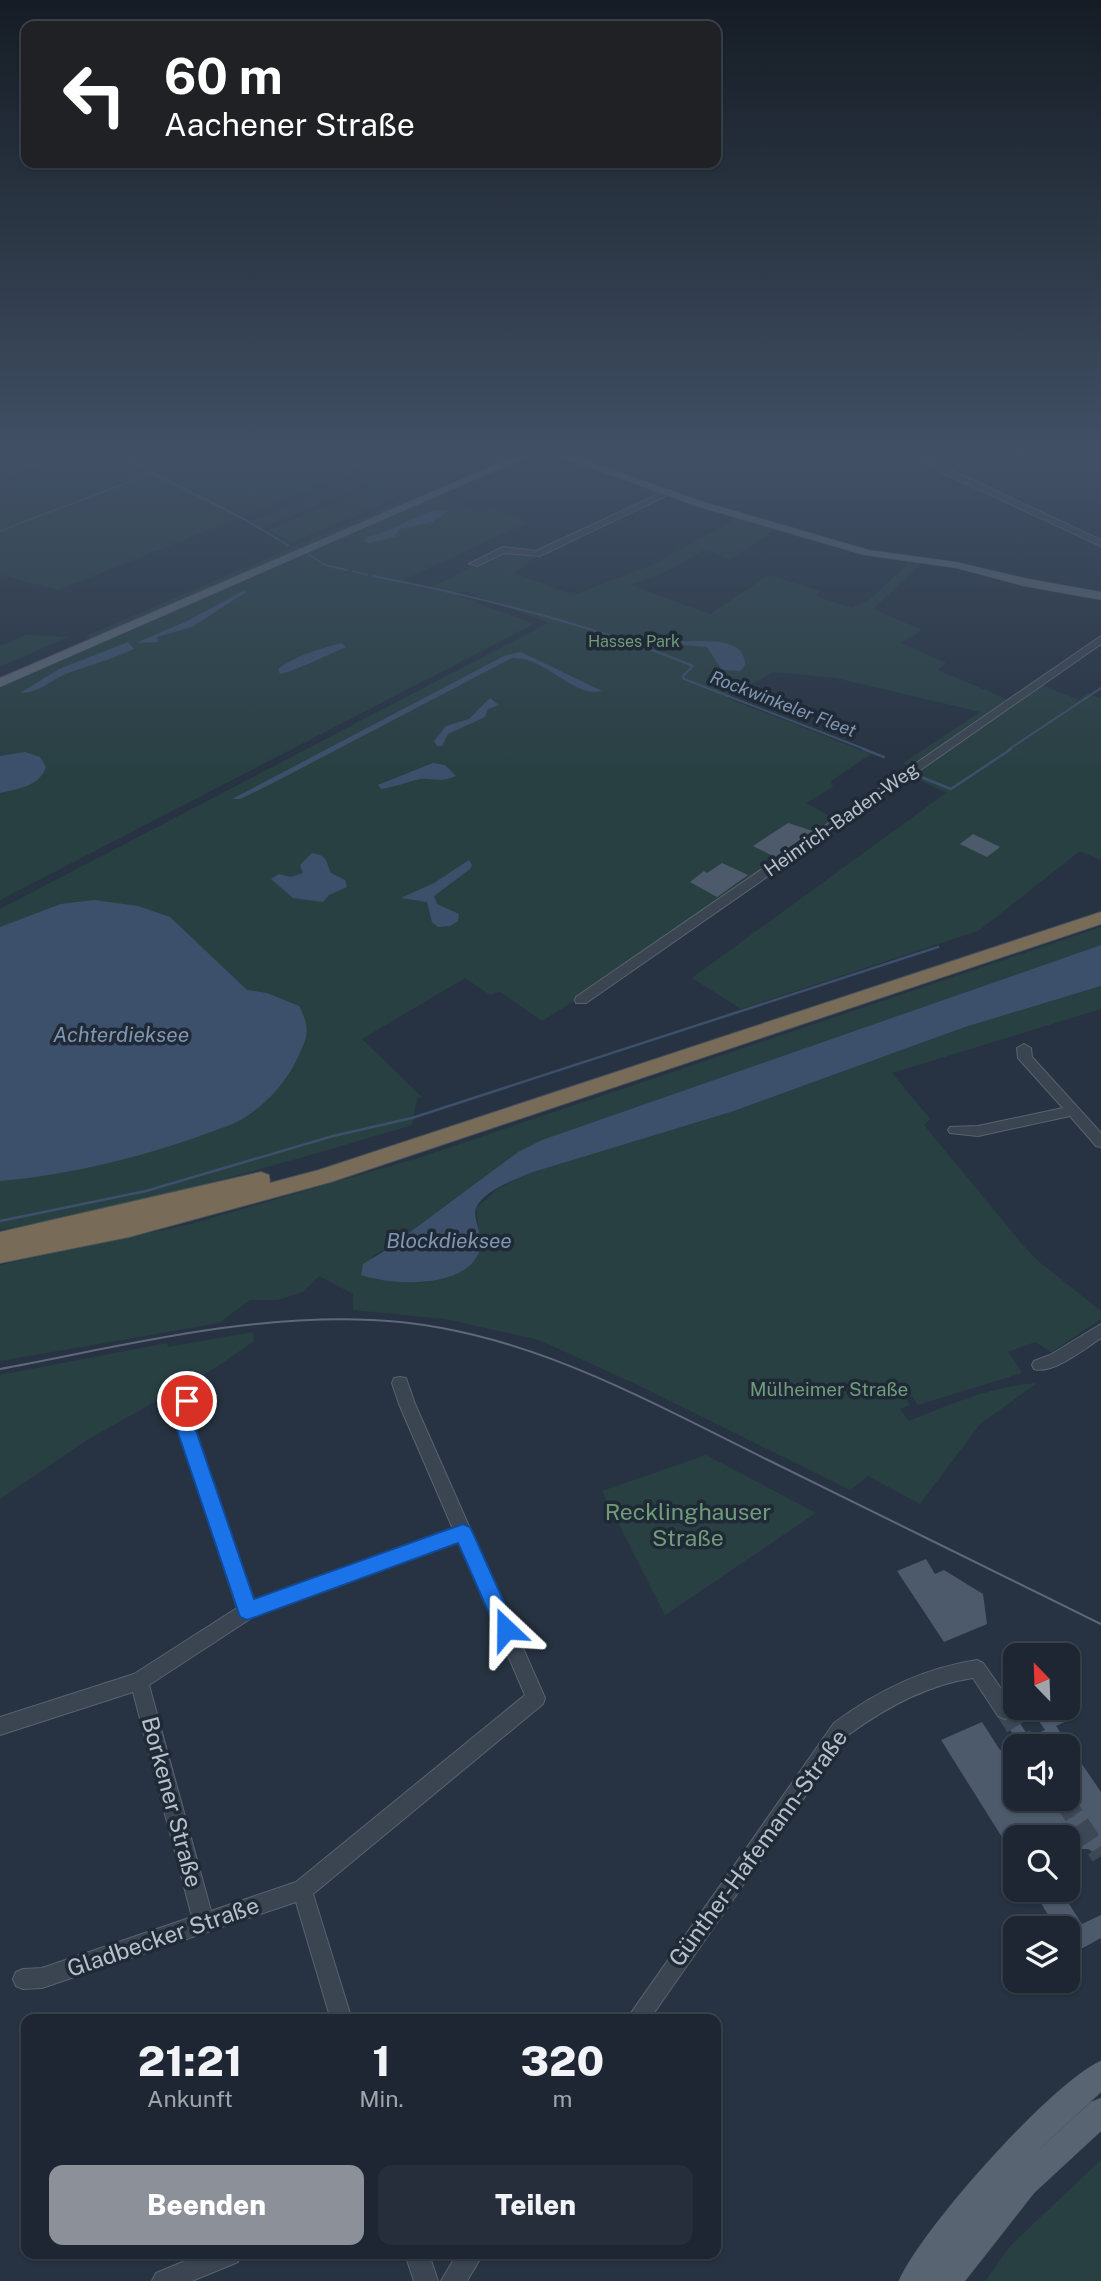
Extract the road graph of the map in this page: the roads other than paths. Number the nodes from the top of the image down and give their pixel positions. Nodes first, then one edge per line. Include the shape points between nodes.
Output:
1 (287, 558) edge
2 (487, 558) edge
3 (908, 558) edge
4 (474, 564) dead end
5 (1098, 593) edge
6 (1101, 639) edge
7 (0, 683) edge
8 (1101, 905) edge
9 (1101, 918) edge
10 (581, 1000) dead end
11 (1024, 1048) dead end
12 (1072, 1111) junction
13 (955, 1130) dead end
14 (1101, 1142) edge
15 (0, 1240) edge
16 (0, 1255) edge
17 (1101, 1330) edge
18 (1040, 1365) dead end
19 (400, 1383) dead end
20 (187, 1401) dead end
21 (463, 1533) junction
22 (247, 1611) junction
23 (139, 1681) junction
24 (1003, 1708) tunnel mouth
25 (0, 1726) edge
26 (302, 1890) junction
27 (204, 1922) junction
28 (23, 1979) dead end
29 (340, 2014) edge
30 (640, 2014) edge
31 (1101, 2075) edge
32 (1101, 2112) edge
33 (218, 2259) edge
34 (419, 2259) edge
35 (468, 2259) edge
36 (164, 2281) edge
37 (426, 2281) edge
38 (453, 2281) edge
39 (914, 2281) edge
40 (946, 2281) edge

1 - 7 main road
2 - 4 street
3 - 5 main road
6 - 10 street, Heinrich-Baden-Weg
8 - 15 highway via 369,1148 215,1192
9 - 16 highway via 323,1177 129,1229
11 - 12 street via 1025,1058
12 - 13 street via 978,1131
12 - 14 street
17 - 18 street
19 - 21 street
20 - 22 street via 181,1412
21 - 22 street
21 - 26 street via 536,1698
22 - 23 street
23 - 25 street
23 - 27 street, Borkener Straße
24 - 30 street, Günther-Hafemann-Straße via 977,1669 956,1671 894,1697 841,1729
26 - 27 street, Gladbecker Straße
26 - 29 street
27 - 28 street, Gladbecker Straße via 42,1978
31 - 39 main road via 1004,2163
32 - 40 main road via 1024,2183
33 - 36 street
34 - 37 street
35 - 38 street

